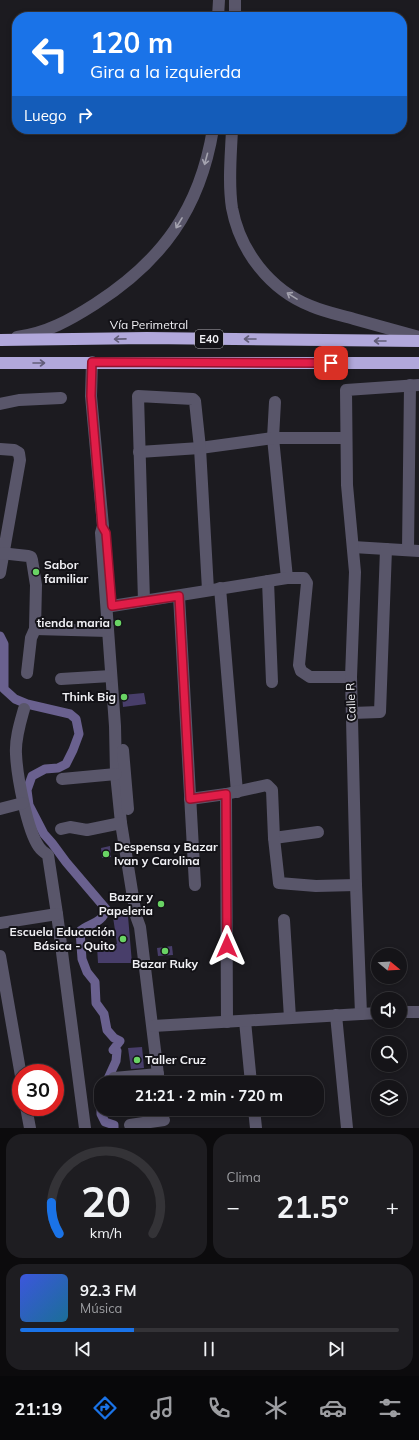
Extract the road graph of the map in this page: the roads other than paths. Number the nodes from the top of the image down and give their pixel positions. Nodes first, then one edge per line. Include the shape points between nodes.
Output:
1 (219, 0) edge
2 (236, 0) edge
3 (218, 12) edge
4 (235, 12) edge
5 (212, 134) edge
6 (232, 134) edge
7 (419, 337) edge
8 (0, 340) edge
9 (419, 341) edge
10 (92, 362) junction
11 (0, 363) edge
12 (419, 363) edge
13 (415, 385) edge
14 (61, 398) dead end
15 (275, 402) dead end
16 (0, 404) edge
17 (273, 438) junction
18 (346, 438) junction
19 (200, 448) junction
20 (0, 449) edge
21 (139, 452) junction
22 (102, 526) junction
23 (353, 547) junction
24 (386, 549) junction
25 (413, 551) edge
26 (2, 553) edge
27 (0, 573) edge
28 (287, 578) junction
29 (268, 581) junction
30 (214, 589) junction
31 (179, 596) junction
32 (144, 601) junction
33 (112, 606) junction
34 (35, 630) junction
35 (108, 631) junction
36 (27, 673) dead end
37 (110, 676) junction
38 (351, 678) junction
39 (61, 679) dead end
40 (272, 682) dead end
41 (24, 709) dead end
42 (352, 713) junction
43 (118, 726) junction
44 (116, 774) junction
45 (62, 779) dead end
46 (232, 793) junction
47 (190, 799) junction
48 (23, 803) junction
49 (0, 809) edge
50 (121, 823) junction
51 (61, 829) dead end
52 (318, 832) dead end
53 (274, 838) junction
54 (195, 885) dead end
55 (356, 885) junction
56 (57, 914) junction
57 (284, 920) dead end
58 (0, 923) edge
59 (140, 927) junction
60 (0, 956) edge
61 (407, 1012) edge
62 (419, 1012) edge
63 (371, 1013) edge
64 (361, 1014) junction
65 (336, 1015) junction
66 (290, 1018) junction
67 (245, 1021) junction
68 (227, 1022) junction
69 (153, 1026) junction
70 (19, 1064) edge
71 (159, 1076) edge
72 (250, 1076) edge
73 (28, 1116) edge
74 (255, 1116) edge
75 (164, 1119) edge
76 (130, 1125) dead end
77 (30, 1128) edge
78 (85, 1128) edge
79 (256, 1128) edge
80 (347, 1128) edge

1 - 3 street
2 - 4 street
5 -> 8 street via 197,189 176,229 148,264 125,284 71,319 46,330
7 -> 6 street via 310,306 278,287 261,269 244,243 232,208
9 -> 8 highway, Vía Perimetral / E40 via 147,338
11 -> 10 highway, E40
10 - 12 highway, E40
10 - 22 street via 91,396
13 - 18 street, Calle R via 346,390
13 - 25 street
14 - 16 street via 19,400
15 - 17 street
17 - 18 street
17 - 19 street
17 - 28 street
18 - 23 street, Calle R via 347,485
19 - 21 street
19 - 21 street via 193,399 138,396
19 - 30 street
20 - 26 street via 14,450 19,453 20,460
21 - 32 street
22 - 33 street via 106,533
22 - 35 street
23 - 24 street
23 - 38 street, Calle R via 355,572
24 - 25 street
24 - 42 street via 380,712
26 - 27 street
26 - 34 street via 31,557 36,585
28 - 29 street
28 - 38 street via 304,578 307,584 299,665 301,671 310,677
29 - 30 street
29 - 40 street
30 - 31 street
30 - 46 street
31 - 32 street
31 - 47 street
32 - 33 street
33 - 43 street
34 - 35 street
34 - 36 street via 31,638
35 - 37 street
37 - 39 street
37 - 43 street
38 - 42 street, Calle R
41 - 48 street via 16,753
42 - 55 street, Calle R
43 - 44 street
43 - 59 street via 142,914
44 - 45 street
44 - 50 street
46 - 47 street
46 - 53 street via 267,785 270,787
46 - 68 street
47 - 54 street
48 - 49 street
48 - 56 street via 34,838 48,856
50 - 51 street via 87,830 70,827
50 - 59 street
52 - 53 street
53 - 55 street via 279,883 316,886
55 - 64 street, Calle R
56 - 58 street
56 - 78 street
57 - 66 street
59 - 69 street
60 - 70 street
61 - 62 street
63 - 64 street
64 - 65 street
65 - 66 street
65 - 80 street
66 - 67 street
67 - 68 street
67 - 72 street
68 - 69 street
69 - 71 street
73 - 77 street
74 - 79 street
75 - 76 street

